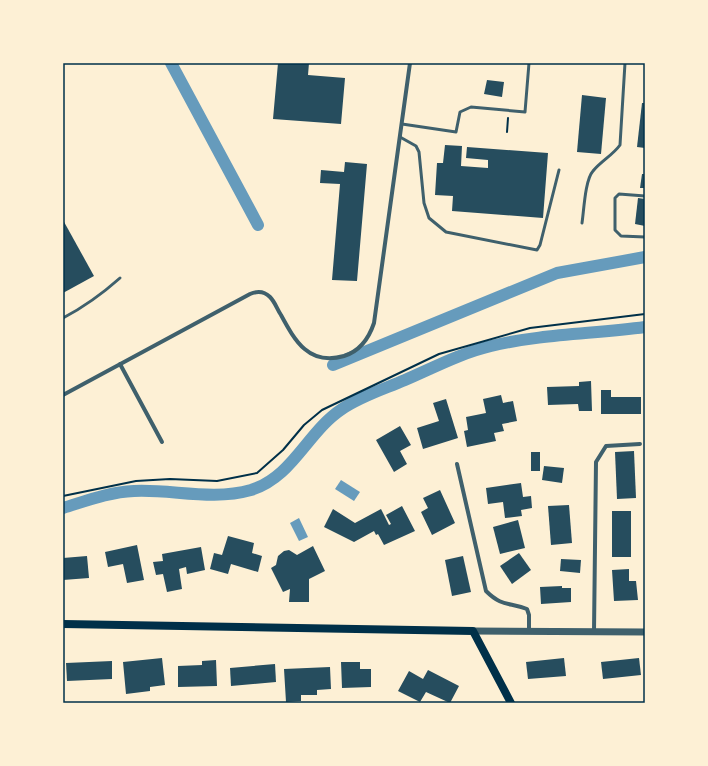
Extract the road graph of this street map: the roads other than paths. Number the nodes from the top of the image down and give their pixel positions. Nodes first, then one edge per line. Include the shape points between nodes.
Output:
1 (410, 63) edge
2 (529, 63) edge
3 (625, 63) edge
4 (402, 124) junction
5 (400, 137) junction
6 (559, 170) dead end
7 (645, 196) edge
8 (582, 223) dead end
9 (645, 237) edge
10 (120, 278) dead end
11 (63, 318) edge
12 (120, 364) junction
13 (63, 395) edge
14 (162, 442) dead end
15 (640, 444) dead end
16 (457, 464) dead end
17 (63, 624) edge
18 (473, 631) junction
19 (529, 631) junction
20 (594, 632) junction
21 (645, 632) edge
22 (511, 703) edge

1 - 4 street
2 - 4 lane via 525,112 471,107 460,112 456,132
3 - 8 lane via 620,145 592,171 588,178
4 - 5 street
5 - 6 lane via 416,146 419,152 424,203 429,218 446,232 536,250 540,245
5 - 12 street via 374,323 366,341 356,350 336,358 315,356 298,344 272,300 263,292 257,291
7 - 9 lane via 619,194 615,198 615,230 621,236
10 - 11 lane via 97,298
12 - 13 street
12 - 14 street
15 - 20 street via 606,446 596,462
16 - 19 street via 486,591 503,604 528,609
17 - 18 main road
18 - 19 street
18 - 22 main road
19 - 20 street
20 - 21 street

